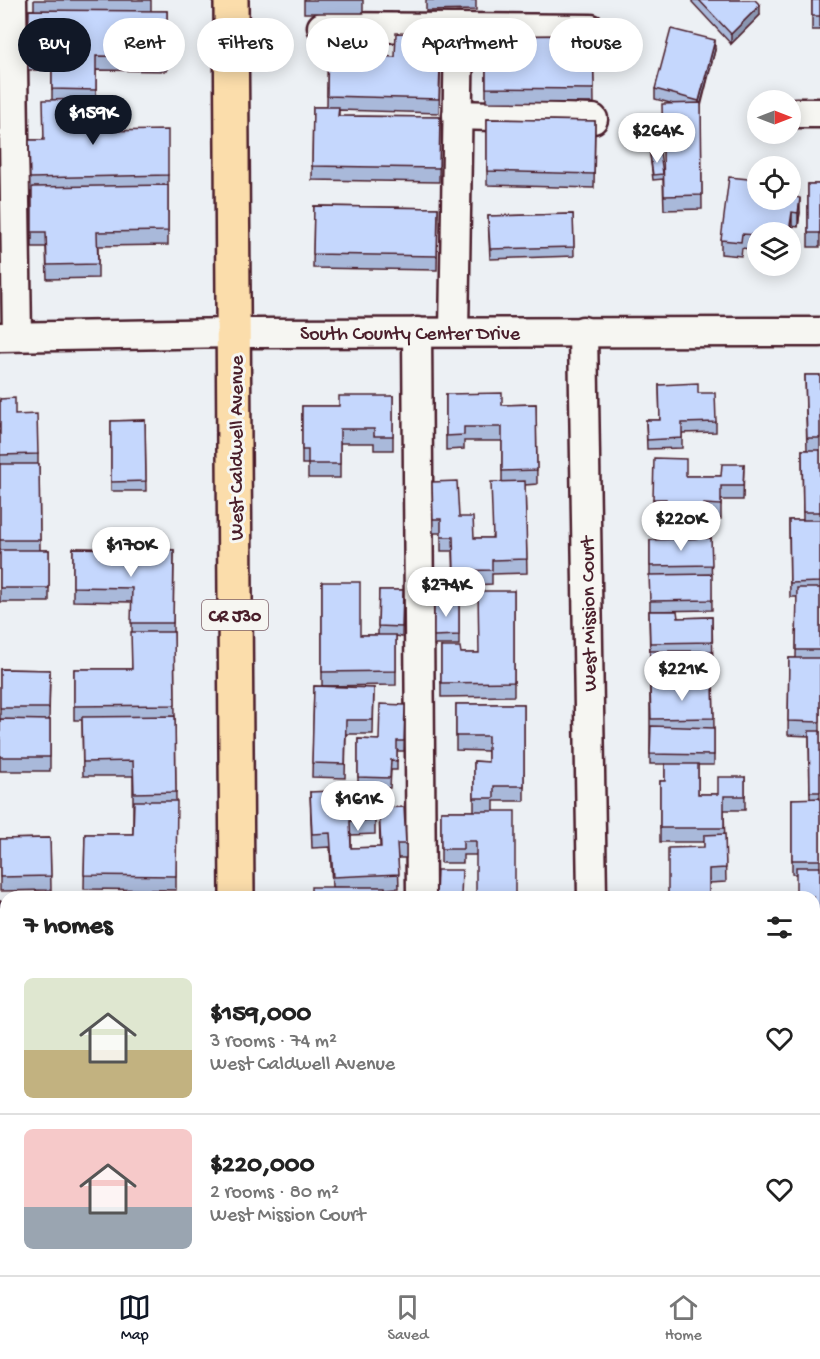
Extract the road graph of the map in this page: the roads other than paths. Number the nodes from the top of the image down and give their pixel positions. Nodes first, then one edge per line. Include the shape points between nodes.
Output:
1 (12, 0) edge
2 (231, 0) edge
3 (458, 72) edge
4 (457, 115) junction
5 (593, 119) edge
6 (417, 332) junction
7 (454, 332) junction
8 (583, 332) junction
9 (820, 332) edge
10 (234, 333) junction
11 (9, 336) edge
12 (237, 891) edge
13 (421, 891) edge
14 (592, 891) edge

1 - 11 street
2 - 10 main road, West Caldwell Avenue / CR J30
3 - 4 street
4 - 5 street
4 - 7 street
6 - 7 street, South County Center Drive
6 - 10 street, South County Center Drive
6 - 13 street
7 - 8 street, South County Center Drive
8 - 9 street, South County Center Drive
8 - 14 street, West Mission Court
10 - 11 street, South County Center Drive
10 - 12 main road, West Caldwell Avenue / CR J30

